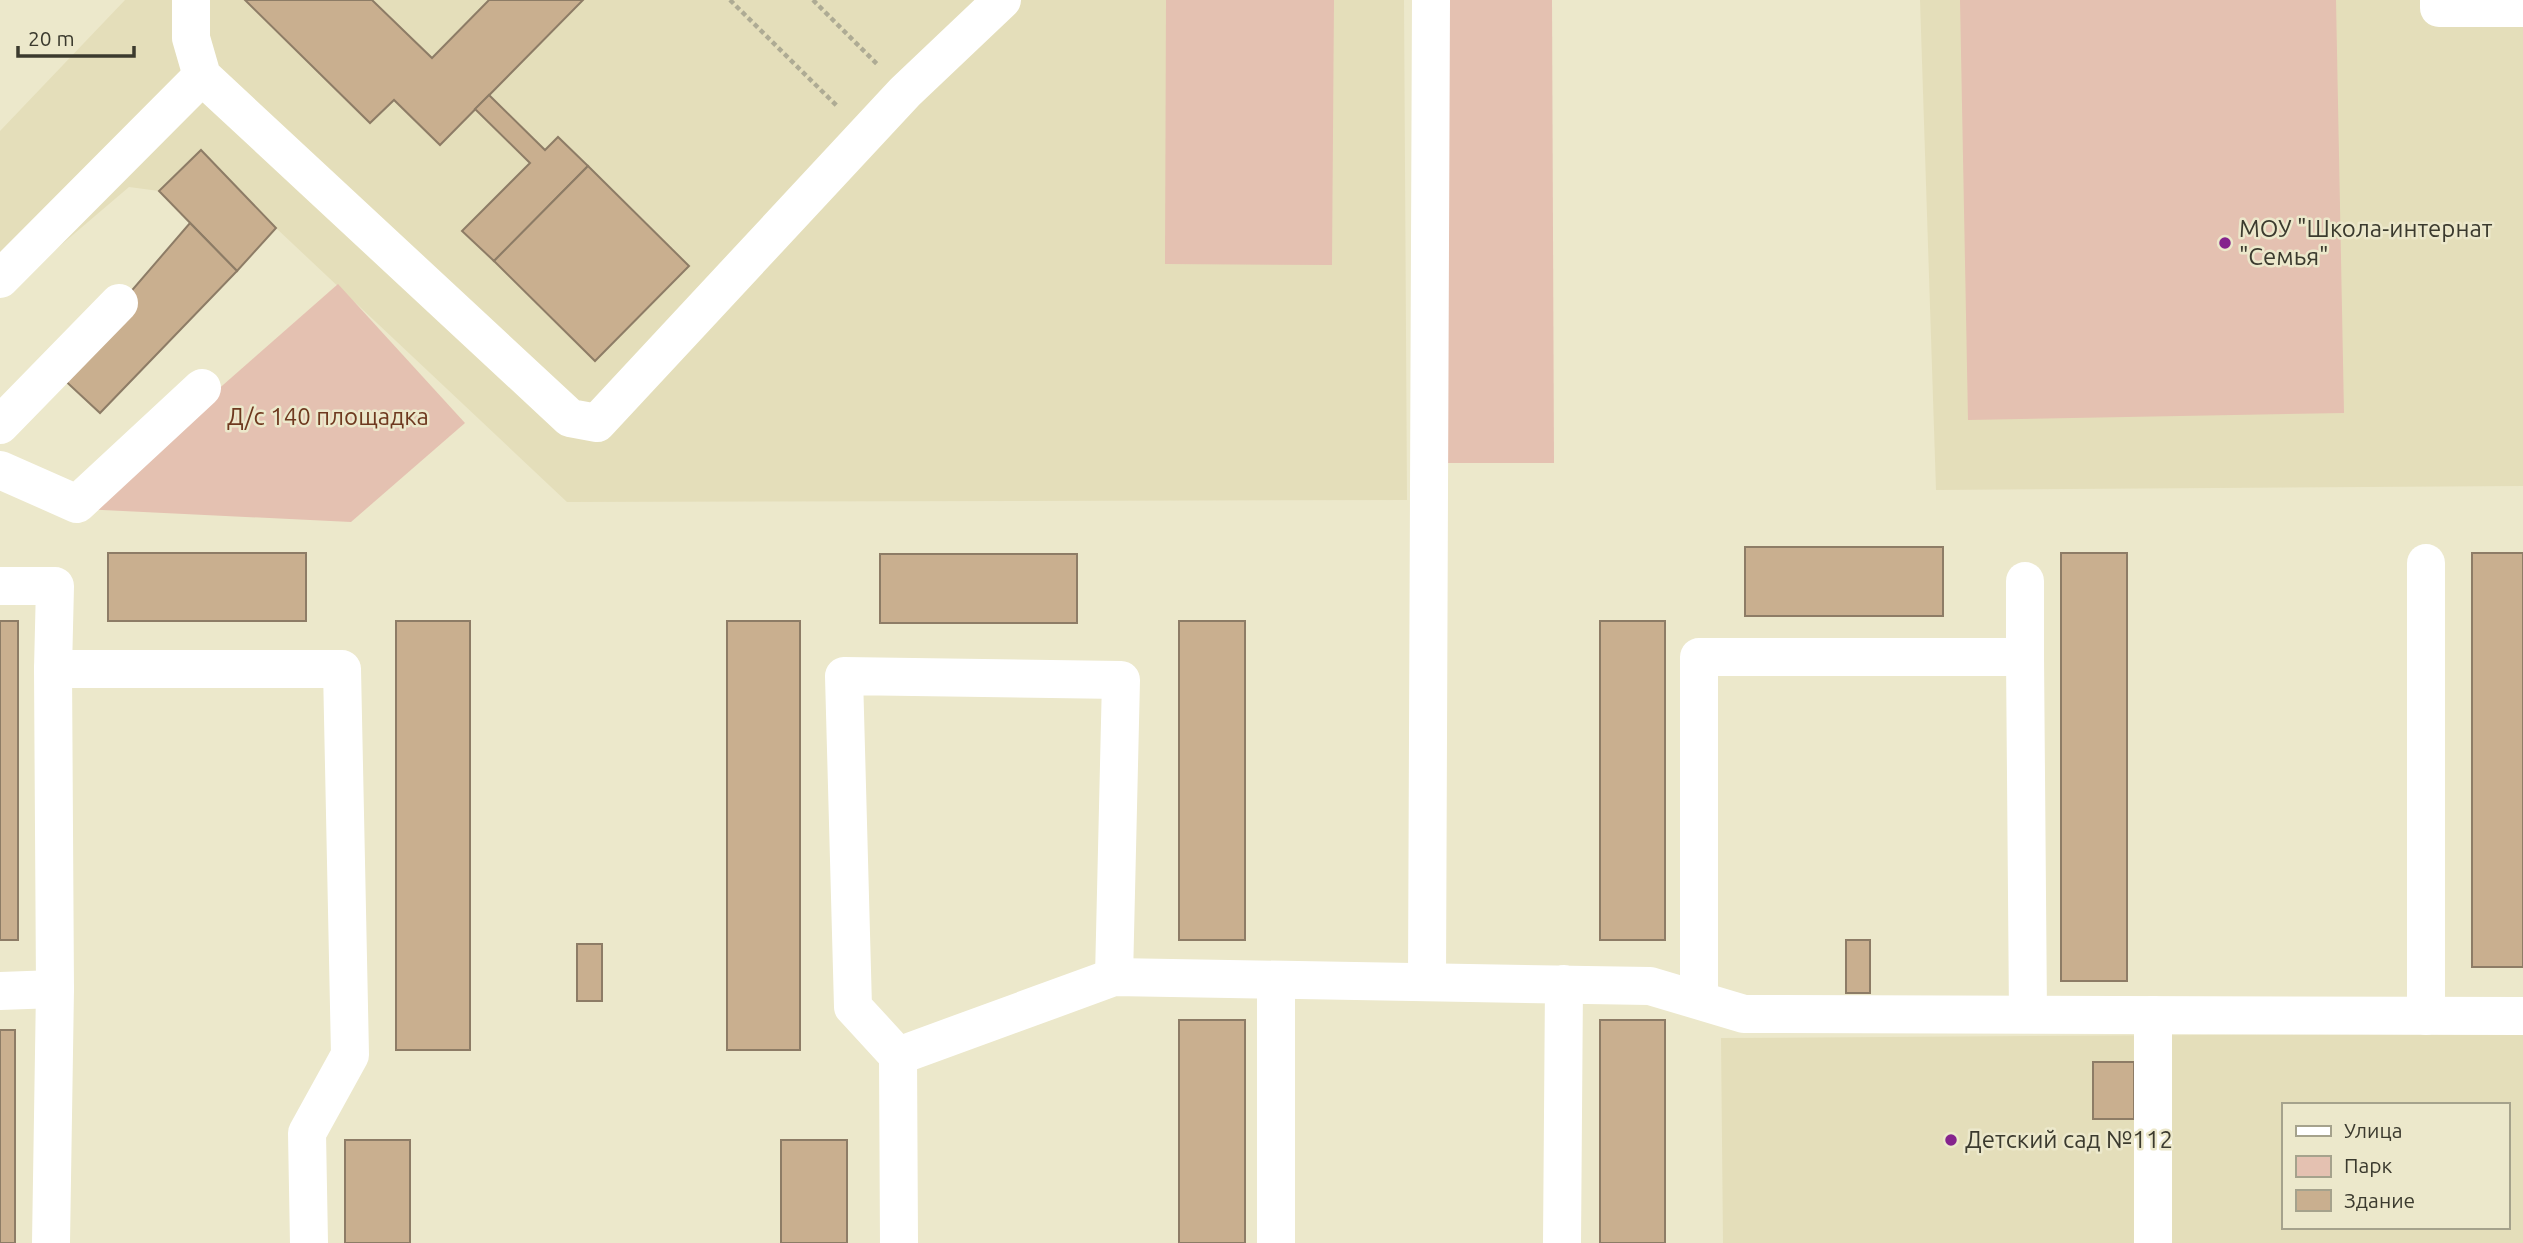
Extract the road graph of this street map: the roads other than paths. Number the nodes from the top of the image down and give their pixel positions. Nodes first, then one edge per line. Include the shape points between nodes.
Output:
1 (191, 0) edge
2 (1002, 0) edge
3 (1431, 0) edge
4 (2439, 0) edge
5 (2523, 8) edge
6 (202, 76) junction
7 (0, 279) edge
8 (119, 303) dead end
9 (202, 388) dead end
10 (0, 425) edge
11 (0, 470) edge
12 (2426, 563) dead end
13 (2025, 581) dead end
14 (0, 586) edge
15 (2025, 657) junction
16 (53, 669) junction
17 (1114, 977) junction
18 (1276, 980) junction
19 (1427, 982) junction
20 (1564, 984) junction
21 (55, 989) junction
22 (0, 990) edge
23 (1699, 1000) junction
24 (2028, 1014) junction
25 (2153, 1015) junction
26 (2426, 1016) junction
27 (2523, 1016) edge
28 (898, 1056) junction
29 (51, 1243) edge
30 (309, 1243) edge
31 (899, 1243) edge
32 (1276, 1243) edge
33 (1562, 1243) edge
34 (2153, 1243) edge

1 - 6 lane via 191,38
2 - 6 lane via 905,92 597,423 570,418
3 - 19 lane
4 - 5 lane via 2439,8
6 - 7 lane
8 - 10 lane
9 - 11 lane via 77,504
12 - 26 lane
13 - 15 lane
14 - 16 lane via 55,586
15 - 23 lane via 1699,657
15 - 24 lane
16 - 21 lane
16 - 30 lane via 342,669 350,1055 307,1133
17 - 18 lane
17 - 28 lane
17 - 28 lane via 1121,680 844,676 852,1007
18 - 19 lane
18 - 32 lane
19 - 20 lane
20 - 23 lane via 1650,986
20 - 33 lane
21 - 22 lane
21 - 29 lane
23 - 24 lane via 1744,1014
24 - 25 lane
25 - 26 lane
25 - 34 lane
26 - 27 lane
28 - 31 lane

